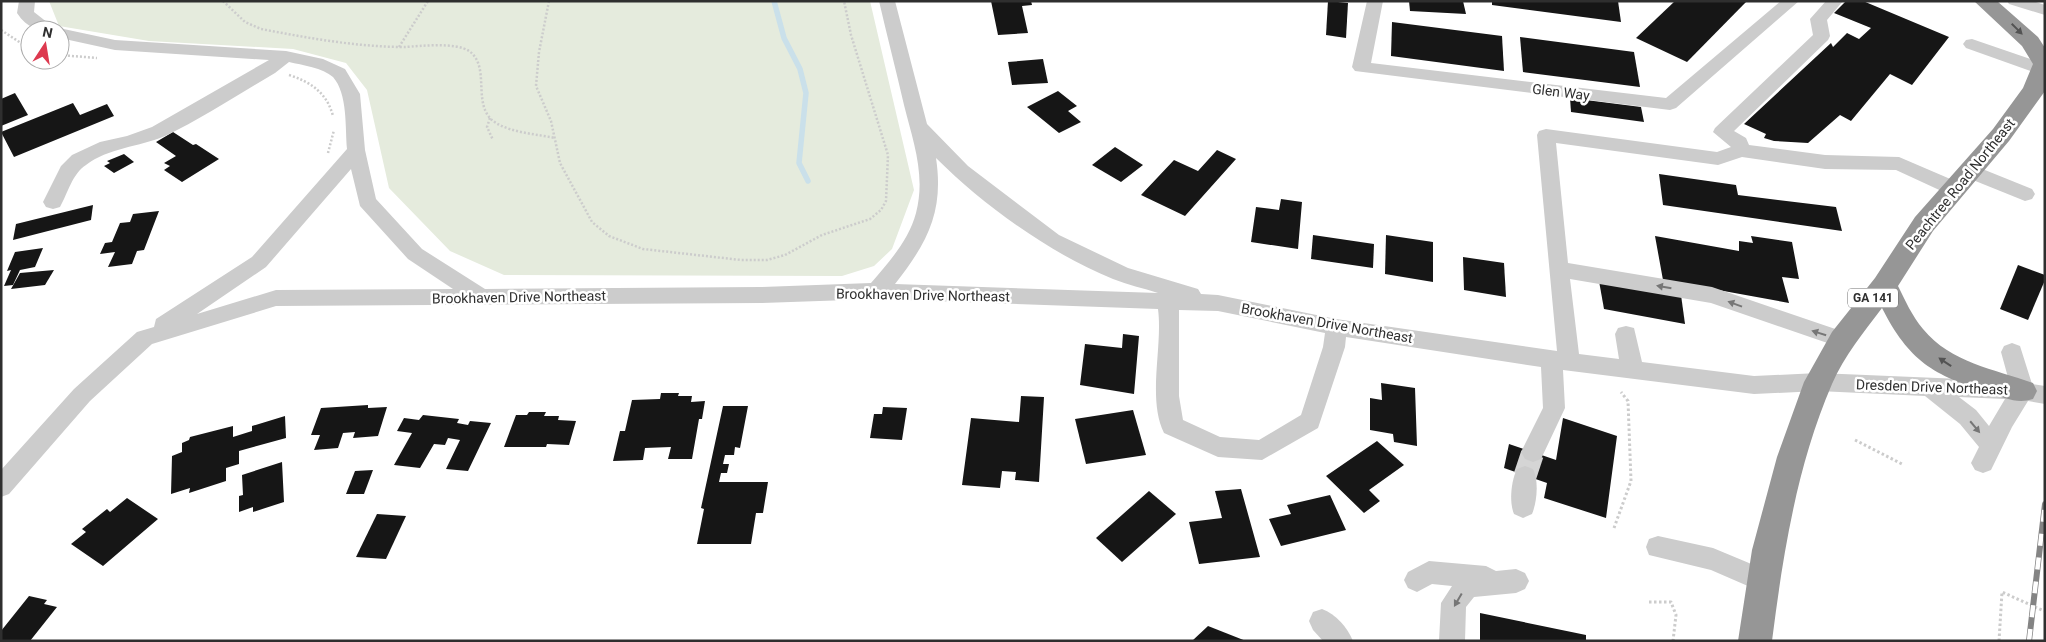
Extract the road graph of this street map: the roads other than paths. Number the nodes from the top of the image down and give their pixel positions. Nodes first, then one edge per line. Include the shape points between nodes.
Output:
1 (26, 1) edge
2 (888, 1) edge
3 (1375, 1) edge
4 (1791, 1) edge
5 (1835, 1) edge
6 (1984, 1) edge
7 (2015, 1) edge
8 (2045, 10) edge
9 (34, 20) edge
10 (70, 35) edge
11 (1972, 44) dead end
12 (284, 65) junction
13 (2043, 65) edge
14 (922, 132) junction
15 (356, 150) junction
16 (1741, 150) junction
17 (1962, 180) junction
18 (2026, 194) dead end
19 (53, 202) dead end
20 (1558, 269) junction
21 (1884, 284) junction
22 (877, 291) junction
23 (483, 298) junction
24 (1168, 302) junction
25 (1218, 303) junction
26 (1336, 327) junction
27 (1626, 334) dead end
28 (144, 338) junction
29 (1842, 340) junction
30 (2012, 352) dead end
31 (1561, 360) junction
32 (1632, 369) junction
33 (1818, 382) junction
34 (1930, 387) junction
35 (2034, 393) edge
36 (1533, 452) tunnel mouth
37 (1524, 476) tunnel mouth
38 (1, 487) edge
39 (1523, 506) dead end
40 (1658, 548) dead end
41 (1417, 580) dead end
42 (1764, 581) junction
43 (1322, 621) dead end
44 (1340, 641) edge
45 (1452, 641) edge
46 (1755, 641) edge

1 - 9 street via 25,13
2 - 14 street
3 - 4 street, Glen Way via 1361,67 1670,104
5 - 16 street via 1818,19 1822,36 1722,132 1739,142
6 -> 13 highway via 2030,42
7 - 8 street
10 - 12 street via 115,46
11 - 13 street
12 - 15 street via 317,63 339,73 351,94
12 - 19 street via 269,69 159,130 130,142 107,146 79,160 68,171
13 - 17 highway, Peachtree Road Northeast / GA 141 via 2034,90
14 - 22 street via 930,172 931,194 927,214 913,246
14 - 25 street via 960,171 1052,240 1121,274
15 - 23 street via 367,201 415,254
15 - 28 street via 259,262
16 - 17 street via 1825,162 1899,164
16 - 20 street via 1718,159 1546,135
17 - 18 street
17 - 21 highway, Peachtree Road Northeast / GA 141 via 1924,224
29 -> 20 street via 1712,295
20 - 31 street
21 - 29 highway, Peachtree Road Northeast / GA 141
35 -> 21 highway via 1975,378 1929,351 1914,337
22 - 23 street, Brookhaven Drive Northeast
22 - 24 street, Brookhaven Drive Northeast
23 - 28 street, Brookhaven Drive Northeast via 276,298
24 - 25 street, Brookhaven Drive Northeast
24 - 26 street via 1168,396 1172,426 1218,447 1262,450 1310,421 1334,347
25 - 26 street, Brookhaven Drive Northeast
26 - 31 street, Brookhaven Drive Northeast
27 - 32 street
28 - 38 street, Brookhaven Drive Northeast via 82,395
29 - 33 highway, Peachtree Road Northeast / GA 141
30 - 35 street
31 - 32 street, Brookhaven Drive Northeast
31 - 36 street via 1554,408
32 - 33 street, Brookhaven Drive Northeast via 1754,385
33 - 34 street, Dresden Drive Northeast
33 - 42 highway, Peachtree Road Northeast / GA 141 via 1792,457 1768,550
34 - 35 street, Dresden Drive Northeast
34 -> 35 street via 1968,418 1988,454 2003,421
37 - 39 street
40 - 42 street via 1713,559
41 -> 45 street via 1429,572 1516,581 1467,586 1454,603
42 - 46 highway, Peachtree Road Northeast / GA 141
43 - 44 street

